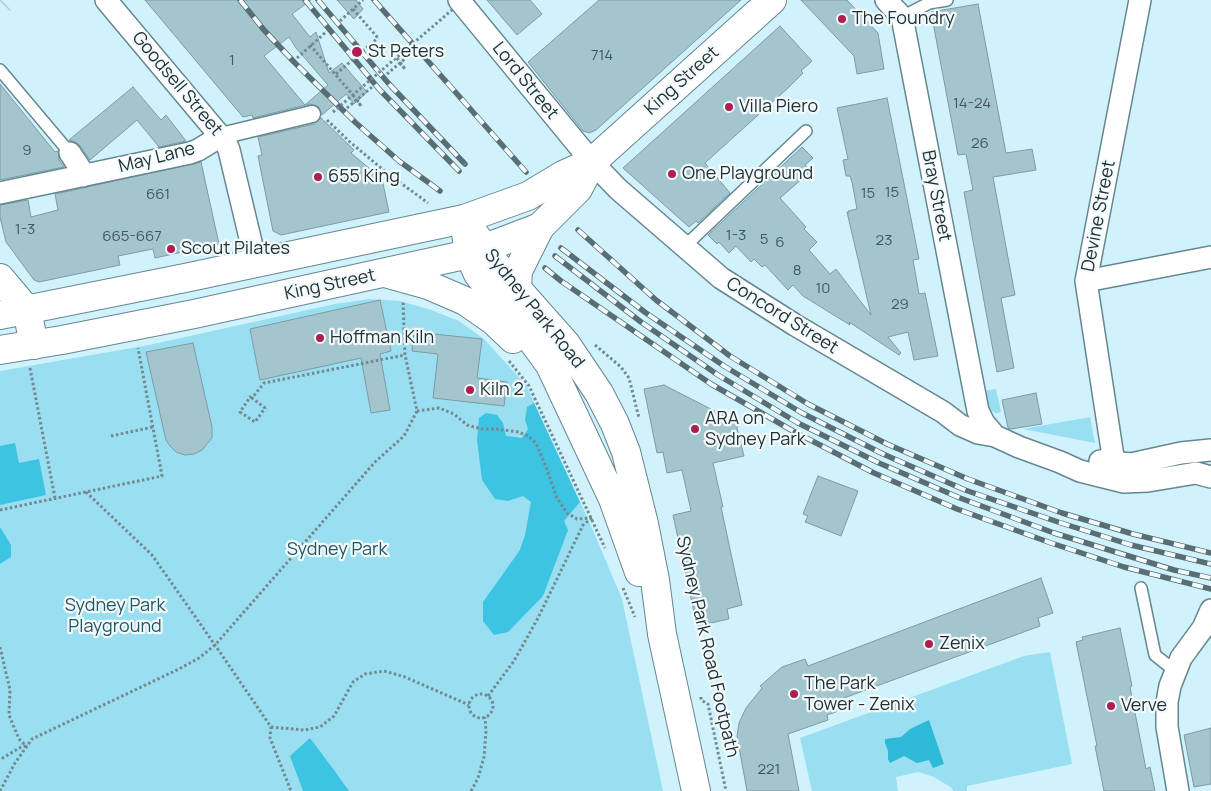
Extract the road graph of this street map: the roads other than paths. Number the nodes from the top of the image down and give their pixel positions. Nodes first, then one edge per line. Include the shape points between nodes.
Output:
1 (106, 0) edge
2 (772, 0) edge
3 (886, 0) edge
4 (947, 0) edge
5 (1140, 0) edge
6 (456, 5) edge
7 (902, 17) junction
8 (0, 70) edge
9 (318, 116) road end
10 (806, 131) dead end
11 (221, 136) junction
12 (70, 153) joint
13 (592, 162) junction
14 (83, 176) junction
15 (0, 193) edge
16 (464, 219) junction
17 (540, 227) junction
18 (684, 247) junction
19 (476, 251) junction
20 (1211, 257) edge
21 (256, 263) junction
22 (385, 273) junction
23 (0, 278) edge
24 (1086, 281) junction
25 (517, 289) junction
26 (27, 310) junction
27 (0, 315) edge
28 (0, 350) edge
29 (32, 353) junction
30 (975, 397) junction
31 (566, 400) junction
32 (943, 412) junction
33 (995, 436) junction
34 (1211, 450) edge
35 (1060, 462) junction
36 (1114, 464) junction
37 (1211, 477) edge
38 (1141, 588) dead end
39 (1211, 610) edge
40 (662, 634) junction
41 (1175, 671) junction
42 (696, 791) edge
43 (1178, 791) edge

1 - 11 street, Goodsell Street
2 - 13 main road, King Street
3 - 7 street
4 - 7 lane via 929,3
5 - 24 street, Devine Street
6 - 13 street, Lord Street
7 - 30 street, Bray Street
8 - 12 lane
9 - 11 street, May Lane
10 - 18 lane
11 - 14 street, May Lane via 190,153
11 - 21 street, Goodsell Street via 229,150
12 - 14 street
13 - 16 main road, King Street via 563,174 528,196
13 - 17 main road, King Street via 578,189
13 - 18 street, Concord Street
14 - 15 street, May Lane
16 - 19 main road, Sydney Park Road
16 - 21 main road, King Street
17 - 19 main road, King Street
17 - 25 main road via 518,271
18 - 32 street, Concord Street via 738,289
19 - 22 main road, King Street
19 - 25 main road, Sydney Park Road
19 - 31 main road, Sydney Park Road via 478,274 539,348
20 - 24 street
21 - 26 main road, King Street
22 - 29 main road, King Street
22 - 31 main road, Sydney Park Road via 428,285 474,306 515,341
23 - 26 main road
24 - 36 street, Devine Street
25 - 40 main road, Sydney Park Road via 584,368 615,424 626,452 644,524 656,580
26 - 27 main road, King Street
26 - 29 main road
28 - 29 main road, King Street
30 - 32 street via 960,410
30 - 33 street, Bray Street via 980,417
31 - 40 main road, Sydney Park Road via 613,499
32 - 33 street, Concord Street via 960,426
33 - 35 street, Concord Street
34 - 36 street
35 - 36 street via 1080,459
35 - 37 street, Concord Street via 1080,471 1124,482 1196,473
38 - 41 lane via 1155,655
39 - 41 street
40 - 42 main road, Sydney Park Road
41 - 43 street via 1166,715

